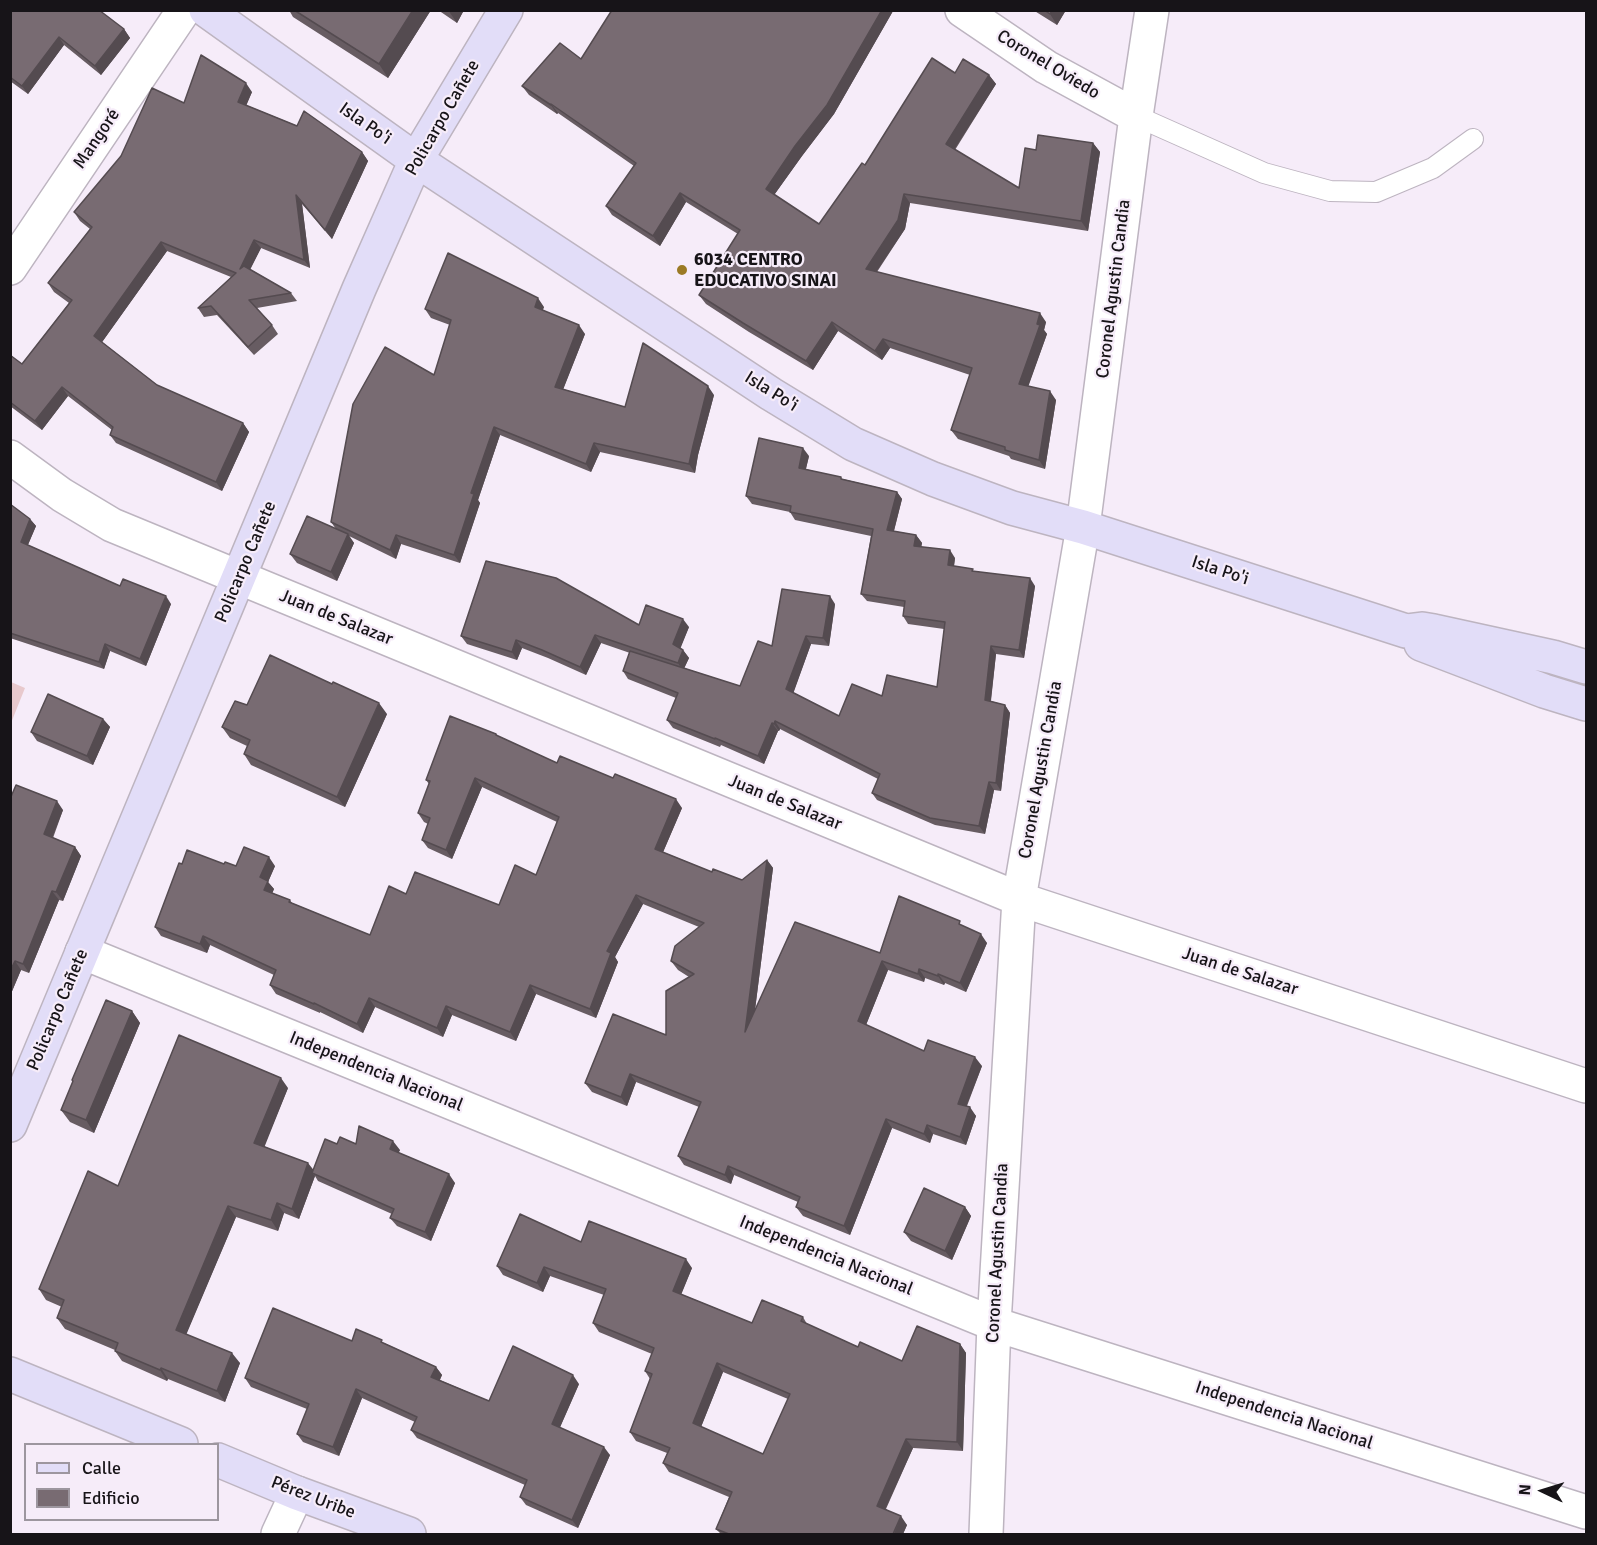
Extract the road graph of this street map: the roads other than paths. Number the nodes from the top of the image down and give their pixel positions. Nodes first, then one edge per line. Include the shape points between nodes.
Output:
1 (184, 10) edge
2 (206, 10) edge
3 (506, 10) edge
4 (962, 10) edge
5 (1152, 10) edge
6 (1136, 116) junction
7 (1473, 139) dead end
8 (416, 160) junction
9 (10, 268) edge
10 (10, 457) edge
11 (1083, 526) junction
12 (239, 578) junction
13 (1406, 631) junction
14 (1587, 667) edge
15 (1587, 704) edge
16 (1018, 899) junction
17 (82, 952) junction
18 (1587, 1086) edge
19 (10, 1125) edge
20 (993, 1324) junction
21 (10, 1374) edge
22 (179, 1443) edge
23 (219, 1460) edge
24 (297, 1493) junction
25 (1587, 1512) edge
26 (278, 1534) edge
27 (409, 1534) edge
28 (986, 1534) edge

1 - 9 street, Mangoré
2 - 8 street, Isla Po'i
3 - 8 street, Policarpo Cañete
4 - 6 street, Coronel Oviedo via 1046,67
5 - 6 street, Coronel Agustin Candia
6 - 7 lane via 1264,172 1330,191 1376,192 1433,168
6 - 11 street, Coronel Agustin Candia
8 - 11 street, Isla Po'i via 853,444 1012,508
8 - 12 street, Policarpo Cañete
10 - 12 street, Juan de Salazar via 112,525
11 - 13 street, Isla Po'i
11 - 16 street, Coronel Agustin Candia
12 - 16 street, Juan de Salazar
12 - 17 street, Policarpo Cañete
13 - 14 street, Isla Po'i via 1434,631
13 - 15 street, Isla Po'i via 1430,648
16 - 18 street, Juan de Salazar
16 - 20 street, Coronel Agustin Candia
17 - 19 street, Policarpo Cañete
17 - 20 street, Independencia Nacional
20 - 25 street, Independencia Nacional
20 - 28 street, Coronel Agustin Candia
21 - 22 street
23 - 24 street, Pérez Uribe
24 - 26 street
24 - 27 street, Pérez Uribe

